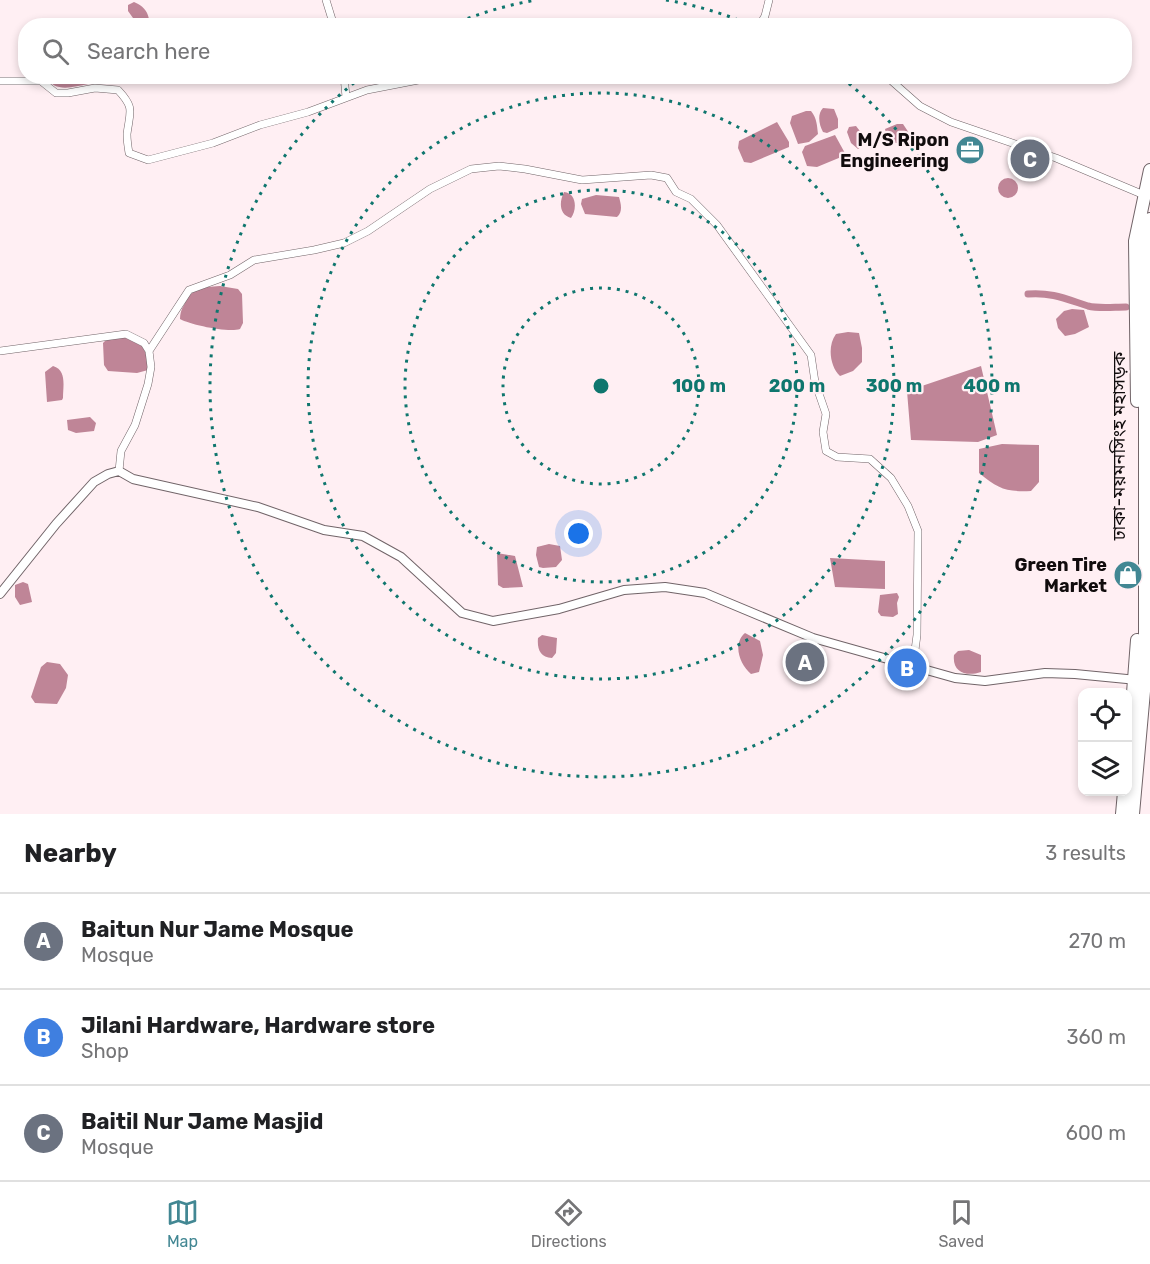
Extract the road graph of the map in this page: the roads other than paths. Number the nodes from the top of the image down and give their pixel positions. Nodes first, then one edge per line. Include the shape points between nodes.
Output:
1 (326, 0) edge
2 (769, 0) edge
3 (332, 18) edge
4 (764, 18) edge
5 (0, 81) edge
6 (18, 81) edge
7 (45, 84) edge
8 (345, 84) edge
9 (397, 84) edge
10 (895, 84) edge
11 (346, 97) junction
12 (1150, 170) edge
13 (1144, 195) junction
14 (1150, 219) edge
15 (1148, 242) edge
16 (0, 351) edge
17 (149, 351) junction
18 (119, 471) junction
19 (0, 594) edge
20 (914, 665) junction
21 (1143, 679) edge
22 (1131, 742) edge
23 (1124, 796) edge
24 (1122, 814) edge
25 (1133, 814) edge

1 - 3 street
2 - 4 street
5 - 6 street
7 - 11 street via 56,93 95,88 118,90 130,103 129,153 147,160 213,143
8 - 11 street
9 - 11 street
10 - 13 street via 920,106 951,123 1056,158
12 - 13 highway, ঢাকা-ময়মনসিংহ মহাসড়ক
13 - 21 highway, ঢাকা-ময়মনসিংহ মহাসড়ক via 1135,241
14 - 15 highway, ঢাকা-ময়মনসিংহ মহাসড়ক
15 - 21 highway, ঢাকা-ময়মনসিংহ মহাসড়ক
16 - 17 street via 126,334 144,343
17 - 18 street via 148,384 135,425 121,451
17 - 20 street via 189,290 230,275 254,260 344,243 430,189 471,169 499,166 582,180 651,175 667,178 676,192 691,200 717,225 811,355 826,414 826,451 837,457 870,459 891,478 908,506 918,531
18 - 19 street via 94,482
18 - 20 street via 133,478 258,507 324,530 363,536 401,557 462,613 493,621 559,609 624,590 665,587 705,593 813,638
20 - 21 street via 955,678 985,681 1045,673
21 - 22 highway, ঢাকা-ময়মনসিংহ মহাসড়ক
21 - 25 highway
23 - 24 highway

